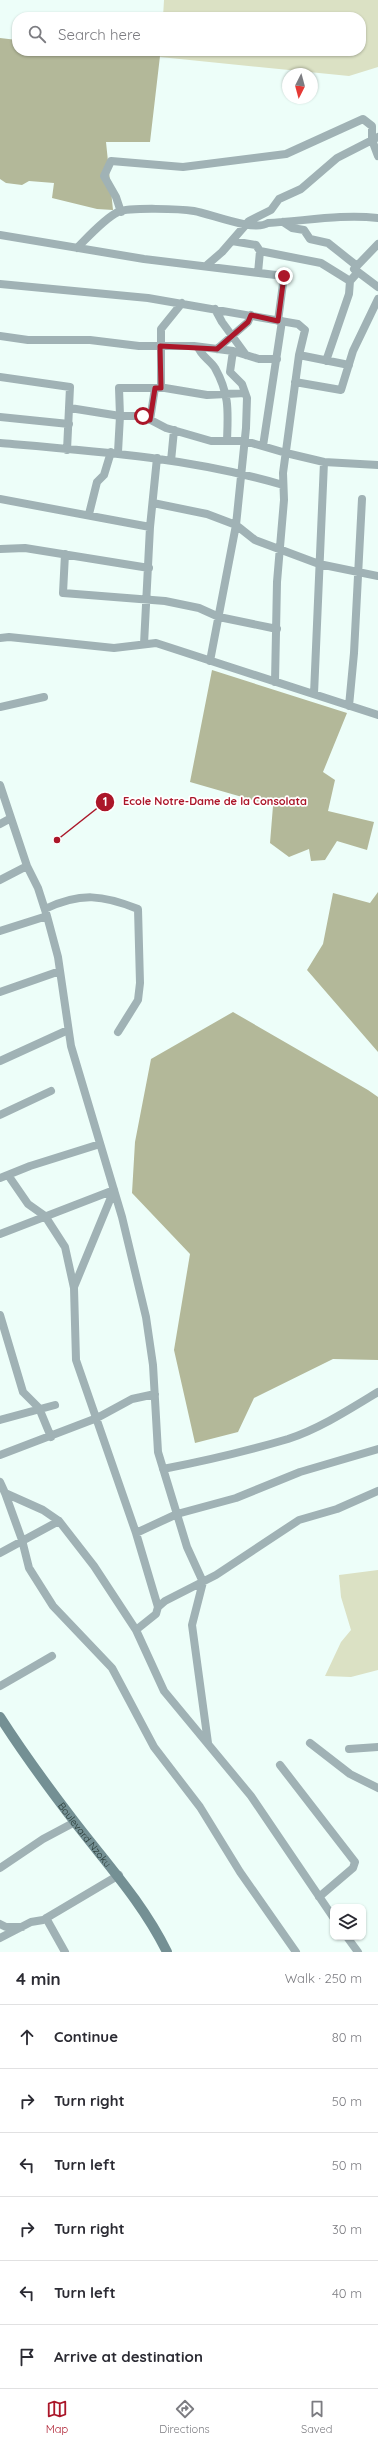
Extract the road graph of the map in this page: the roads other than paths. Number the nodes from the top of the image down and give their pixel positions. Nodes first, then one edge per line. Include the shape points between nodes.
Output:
1 (375, 138) edge
2 (378, 156) edge
3 (121, 212) junction
4 (378, 218) edge
5 (284, 222) junction
6 (247, 223) junction
7 (0, 235) edge
8 (232, 241) junction
9 (378, 244) edge
10 (77, 248) junction
11 (260, 251) junction
12 (207, 265) junction
13 (357, 269) junction
14 (258, 273) junction
15 (350, 281) junction
16 (0, 284) edge
17 (378, 287) edge
18 (378, 299) edge
19 (182, 303) junction
20 (215, 309) junction
21 (251, 315) junction
22 (280, 321) junction
23 (0, 336) edge
24 (233, 336) junction
25 (160, 346) junction
26 (198, 347) junction
27 (217, 349) junction
28 (234, 351) junction
29 (246, 355) junction
30 (299, 355) junction
31 (277, 358) junction
32 (326, 361) junction
33 (349, 365) junction
34 (0, 377) edge
35 (296, 382) junction
36 (158, 388) junction
37 (245, 393) junction
38 (226, 395) junction
39 (70, 408) junction
40 (120, 416) junction
41 (0, 418) edge
42 (150, 420) junction
43 (69, 424) junction
44 (174, 430) junction
45 (227, 441) junction
46 (245, 441) junction
47 (0, 442) edge
48 (263, 446) junction
49 (67, 450) junction
50 (114, 452) junction
51 (286, 454) junction
52 (157, 458) junction
53 (171, 461) junction
54 (324, 462) junction
55 (378, 465) edge
56 (243, 474) junction
57 (283, 485) junction
58 (0, 498) edge
59 (362, 500) dead end
60 (153, 503) junction
61 (88, 514) junction
62 (236, 525) junction
63 (150, 527) junction
64 (0, 549) edge
65 (281, 549) junction
66 (65, 554) junction
67 (319, 564) junction
68 (149, 568) junction
69 (357, 571) junction
70 (378, 576) edge
71 (146, 600) junction
72 (218, 617) junction
73 (277, 629) junction
74 (0, 638) edge
75 (144, 644) junction
76 (210, 661) junction
77 (275, 682) junction
78 (314, 694) junction
79 (44, 697) dead end
80 (349, 706) junction
81 (0, 707) edge
82 (378, 715) edge
83 (0, 785) edge
84 (11, 818) junction
85 (0, 824) edge
86 (27, 866) junction
87 (0, 880) edge
88 (46, 913) junction
89 (0, 931) edge
90 (60, 971) junction
91 (0, 992) edge
92 (68, 1030) junction
93 (118, 1032) dead end
94 (0, 1061) edge
95 (51, 1092) dead end
96 (0, 1115) edge
97 (100, 1144) junction
98 (4, 1177) edge
99 (114, 1190) junction
100 (45, 1216) junction
101 (0, 1234) edge
102 (74, 1288) junction
103 (0, 1315) edge
104 (378, 1392) edge
105 (155, 1394) junction
106 (55, 1405) dead end
107 (39, 1408) junction
108 (97, 1418) junction
109 (0, 1420) edge
110 (52, 1436) junction
111 (378, 1449) edge
112 (0, 1455) edge
113 (163, 1469) junction
114 (0, 1482) edge
115 (378, 1491) edge
116 (5, 1493) junction
117 (177, 1514) junction
118 (58, 1521) junction
119 (136, 1533) junction
120 (22, 1540) junction
121 (0, 1553) edge
122 (204, 1582) junction
123 (158, 1607) junction
124 (136, 1630) junction
125 (52, 1656) dead end
126 (0, 1686) edge
127 (0, 1717) edge
128 (208, 1743) junction
129 (310, 1743) dead end
130 (378, 1748) edge
131 (349, 1749) dead end
132 (280, 1765) dead end
133 (378, 1788) edge
134 (75, 1822) junction
135 (0, 1868) edge
136 (119, 1875) junction
137 (319, 1897) junction
138 (330, 1913) edge
139 (46, 1918) junction
140 (0, 1924) edge
141 (25, 1927) junction
142 (0, 1938) edge
143 (349, 1940) edge
144 (65, 1952) edge
145 (167, 1952) edge
146 (296, 1952) edge
147 (358, 1952) edge

1 - 2 street
1 - 3 street via 372,126 363,119 286,154 183,167 111,161 104,176
1 - 6 street via 337,158 301,189 279,200 271,210
3 - 6 street via 139,209 193,211 236,223
3 - 10 street
4 - 5 street via 356,216
5 - 6 street via 268,223 263,226
5 - 13 street via 292,228 304,230 310,239 328,243
6 - 8 street
7 - 10 street
8 - 11 street via 256,245
8 - 12 street
9 - 13 street
10 - 12 street
11 - 14 street
11 - 15 street via 322,263
12 - 14 street
13 - 15 street
13 - 17 street
14 - 22 street via 284,276
15 - 32 street via 349,294
16 - 19 street
18 - 33 street
19 - 20 street
19 - 25 street via 161,329
20 - 21 street
20 - 24 street
21 - 22 street
21 - 24 street via 248,322
22 - 30 street via 298,324 305,330
22 - 31 street
23 - 25 street via 28,340 90,340
24 - 27 street
24 - 29 street
25 - 26 street
25 - 36 street
26 - 27 street
26 - 38 street via 200,353 214,368
27 - 28 street
28 - 29 street
28 - 37 street via 230,372 242,384
29 - 31 street via 259,359
30 - 32 street
30 - 35 street
31 - 48 street
32 - 33 street
33 - 35 street via 341,390
34 - 39 street via 70,387
35 - 51 street
36 - 38 street
36 - 40 street via 119,388
36 - 42 street
37 - 38 street
37 - 46 street
38 - 45 street
39 - 40 street
39 - 43 street
40 - 42 street via 143,416
40 - 50 street
41 - 43 street
42 - 44 street
43 - 49 street
44 - 45 street via 211,441
44 - 53 street
45 - 46 street
46 - 48 street
46 - 56 street
47 - 49 street
48 - 51 street
49 - 50 street
50 - 52 street
50 - 61 street via 104,475 97,482
51 - 54 street
51 - 57 street
52 - 53 street
52 - 60 street
53 - 56 street
54 - 55 street
54 - 67 street
56 - 57 street
56 - 62 street
57 - 65 street
58 - 61 street
59 - 69 street
60 - 62 street via 207,514
60 - 63 street
61 - 63 street
62 - 65 street via 255,540
62 - 72 street
63 - 68 street
64 - 66 street via 26,548
65 - 67 street
65 - 73 street
66 - 68 street
66 - 71 street via 63,593
67 - 69 street
67 - 78 street
68 - 71 street
69 - 70 street
69 - 80 street
71 - 72 street via 200,608
71 - 75 street
72 - 73 street
72 - 76 street
73 - 77 street
74 - 75 street via 114,648
75 - 76 street via 156,643
76 - 77 street
77 - 78 street
78 - 80 street
79 - 81 street
80 - 82 street
83 - 84 street
84 - 85 street
84 - 86 street
86 - 87 street
86 - 88 street
88 - 89 street
88 - 90 street
88 - 93 street via 90,896 106,898 138,909 138,1000
90 - 91 street
90 - 92 street
92 - 94 street
92 - 97 street
95 - 96 street
97 - 98 street
97 - 99 street
98 - 100 street via 28,1204
99 - 100 street
99 - 102 street
99 - 105 street via 146,1317
100 - 101 street
100 - 102 street via 64,1247
102 - 108 street via 76,1360
103 - 107 street via 19,1371 23,1392
104 - 113 street via 323,1423 288,1439 232,1455
105 - 108 street via 132,1399
105 - 113 street via 158,1452
106 - 107 street
107 - 109 street
107 - 110 street
108 - 110 street
108 - 119 street
110 - 112 street
111 - 117 street via 300,1472 236,1498
113 - 117 street
114 - 116 street
115 - 122 street via 337,1509 299,1520
116 - 118 street via 42,1510
116 - 120 street
117 - 119 street
117 - 122 street via 187,1547
118 - 120 street
118 - 124 street via 94,1566
119 - 123 street
120 - 121 street
120 - 146 street via 29,1568 53,1606 112,1668 154,1747 200,1807 240,1872
122 - 123 street
122 - 128 street via 192,1626
123 - 124 street via 156,1614
124 - 128 street via 164,1691
125 - 126 street
127 - 134 street, Boulevard Nzoku
128 - 137 street via 251,1796
129 - 133 street via 350,1774
130 - 131 street
132 - 137 street via 356,1862 353,1868
134 - 135 street via 43,1839
134 - 136 street, Boulevard Nzoku
136 - 139 street
136 - 145 street, Boulevard Nzoku via 142,1907
137 - 138 street
139 - 141 street via 31,1922
139 - 144 street
140 - 141 street via 6,1927
141 - 142 street
143 - 147 street

